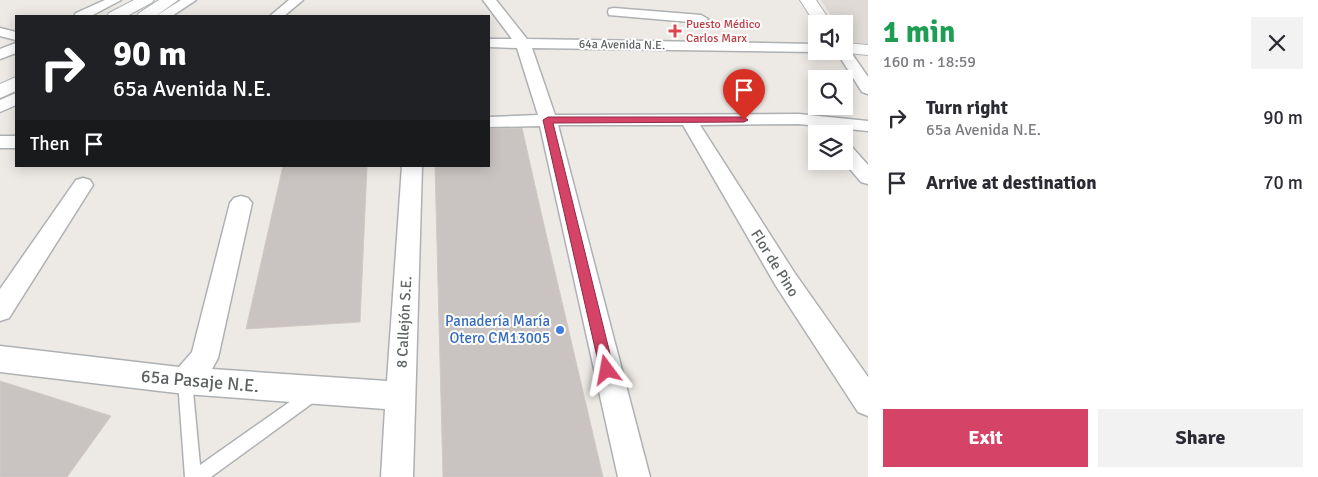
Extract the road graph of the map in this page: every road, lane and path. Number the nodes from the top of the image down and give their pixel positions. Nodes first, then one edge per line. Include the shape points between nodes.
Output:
1 (115, 0) edge
2 (146, 0) edge
3 (170, 0) edge
4 (190, 0) edge
5 (297, 0) edge
6 (489, 0) edge
7 (808, 0) edge
8 (614, 12) dead end
9 (83, 15) edge
10 (117, 15) edge
11 (146, 15) edge
12 (165, 15) edge
13 (277, 15) edge
14 (818, 15) edge
15 (0, 32) edge
16 (15, 36) edge
17 (490, 43) edge
18 (523, 44) junction
19 (710, 46) junction
20 (15, 48) edge
21 (808, 48) edge
22 (853, 50) edge
23 (868, 50) edge
24 (0, 55) edge
25 (849, 60) edge
26 (15, 64) edge
27 (0, 72) edge
28 (15, 84) edge
29 (868, 89) edge
30 (0, 92) edge
31 (15, 99) edge
32 (0, 107) edge
33 (548, 120) junction
34 (688, 120) junction
35 (490, 122) edge
36 (808, 126) edge
37 (853, 126) edge
38 (868, 126) edge
39 (0, 142) edge
40 (15, 142) edge
41 (853, 160) edge
42 (412, 167) edge
43 (868, 177) edge
44 (83, 185) dead end
45 (241, 203) dead end
46 (0, 310) edge
47 (0, 359) edge
48 (185, 382) junction
49 (319, 390) junction
50 (400, 396) junction
51 (868, 402) edge
52 (192, 477) edge
53 (197, 477) edge
54 (397, 477) edge
55 (634, 477) edge

1 - 9 street
2 - 10 main road
3 - 11 main road
4 - 12 street
5 - 13 street
6 - 18 street
7 - 14 main road
8 - 19 street via 699,13
15 - 16 street
17 - 18 street, 64a Avenida N.E.
18 - 19 street, 64a Avenida N.E.
18 - 33 street
19 - 21 street, 64a Avenida N.E.
20 - 24 street
22 - 23 main road
25 - 29 street
26 - 27 main road
28 - 30 main road
31 - 32 street
33 - 34 street
33 - 35 street
33 - 55 street
34 - 36 street
34 - 51 street, Flor de Pino via 785,280
37 - 38 street
39 - 40 street
41 - 43 street
42 - 50 street, 8 Callejón S.E.
44 - 46 street
45 - 48 street via 204,358
47 - 48 street, 65a Pasaje N.E.
48 - 49 street, 65a Pasaje N.E.
48 - 52 lane
49 - 50 street, 65a Pasaje N.E.
49 - 53 lane
50 - 54 street, 8 Callejón S.E.

